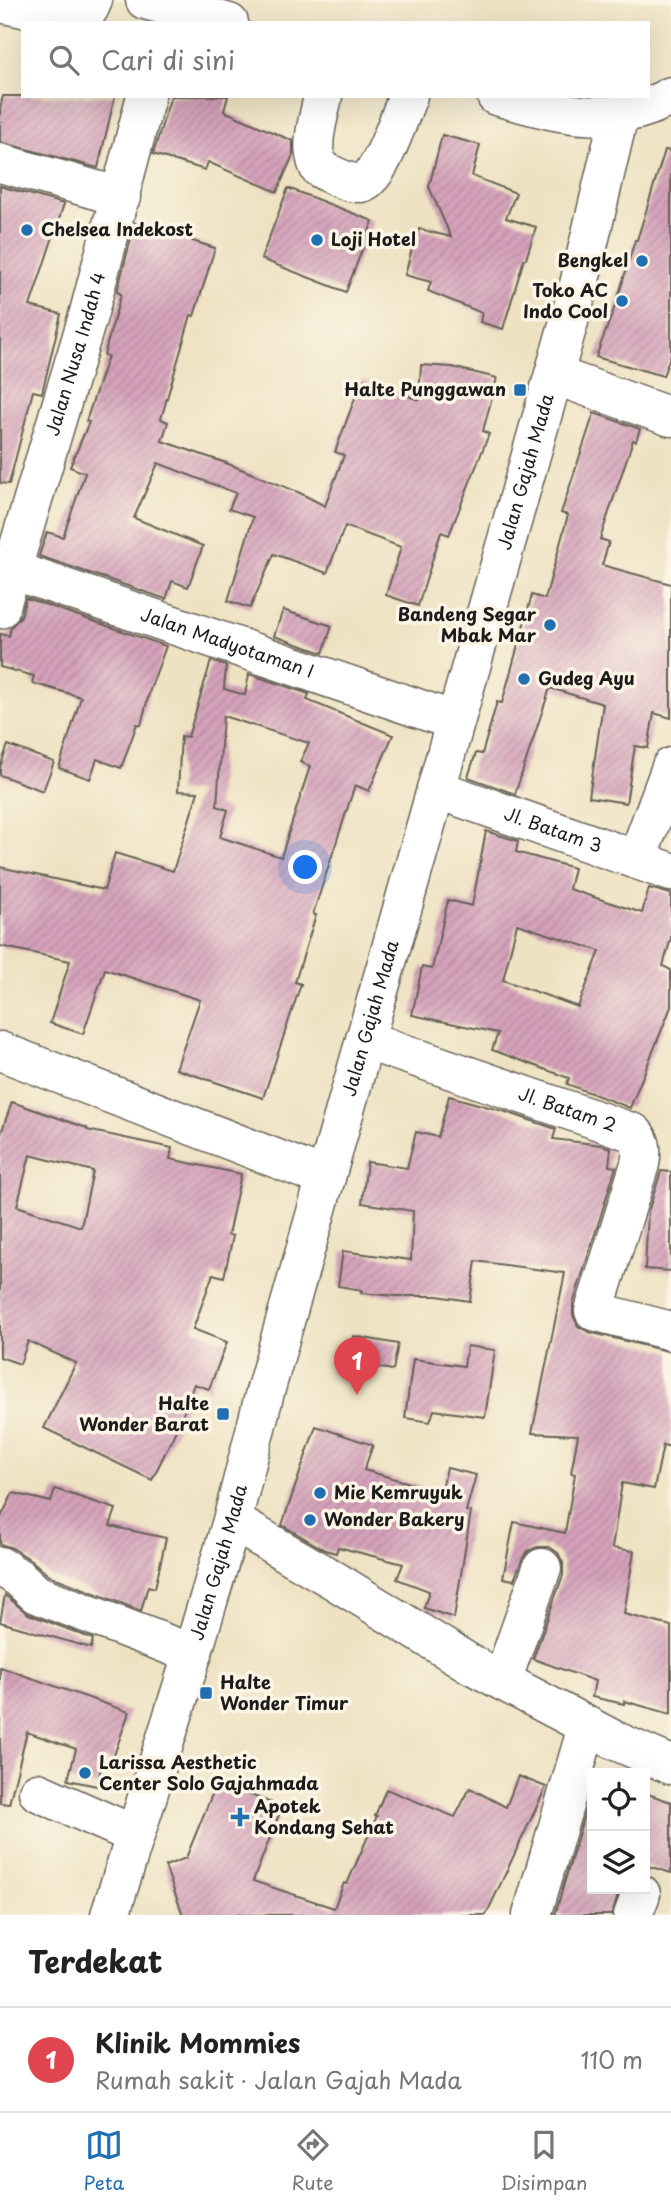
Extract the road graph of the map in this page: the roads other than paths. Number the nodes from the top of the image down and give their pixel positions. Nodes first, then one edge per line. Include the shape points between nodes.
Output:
1 (93, 0) edge
2 (0, 3) edge
3 (162, 7) edge
4 (221, 21) edge
5 (671, 96) edge
6 (146, 98) edge
7 (323, 98) edge
8 (407, 98) edge
9 (503, 98) edge
10 (619, 115) junction
11 (0, 163) edge
12 (121, 197) junction
13 (554, 375) junction
14 (671, 417) edge
15 (7, 568) edge
16 (0, 609) edge
17 (455, 722) junction
18 (671, 767) edge
19 (436, 789) junction
20 (654, 866) edge
21 (365, 1040) junction
22 (0, 1051) edge
23 (326, 1178) junction
24 (671, 1331) edge
25 (232, 1521) junction
26 (0, 1566) edge
27 (542, 1568) dead end
28 (192, 1654) junction
29 (502, 1681) junction
30 (587, 1727) junction
31 (671, 1765) edge
32 (38, 1792) dead end
33 (135, 1835) junction
34 (110, 1915) edge
35 (532, 1915) edge

1 - 2 street via 89,11 73,19
3 - 4 street
5 - 10 street
6 - 12 street, Jalan Nusa Indah 4
7 - 8 street via 315,159 319,168 358,183 366,182 378,168
9 - 10 street via 555,113
10 - 13 street, Jalan Gajah Mada
11 - 12 street
12 - 15 street, Jalan Nusa Indah 4
13 - 14 street
13 - 17 street, Jalan Gajah Mada
15 - 16 street, Jalan Nusa Indah 4
15 - 17 street, Jalan Madyotaman I
17 - 19 street, Jalan Gajah Mada
18 - 20 street
19 - 20 street, Jl. Batam 3
19 - 21 street, Jalan Gajah Mada
21 - 23 street, Jalan Gajah Mada
21 - 24 street, Jl. Batam 2 via 634,1133 640,1139 640,1164 594,1311
22 - 23 street
23 - 25 street, Jalan Gajah Mada
25 - 28 street, Jalan Gajah Mada
25 - 29 street
26 - 28 street via 36,1594
27 - 29 street
28 - 33 street, Jalan Gajah Mada
29 - 30 street
30 - 31 street
30 - 35 street
32 - 33 street
33 - 34 street, Jalan Gajah Mada

